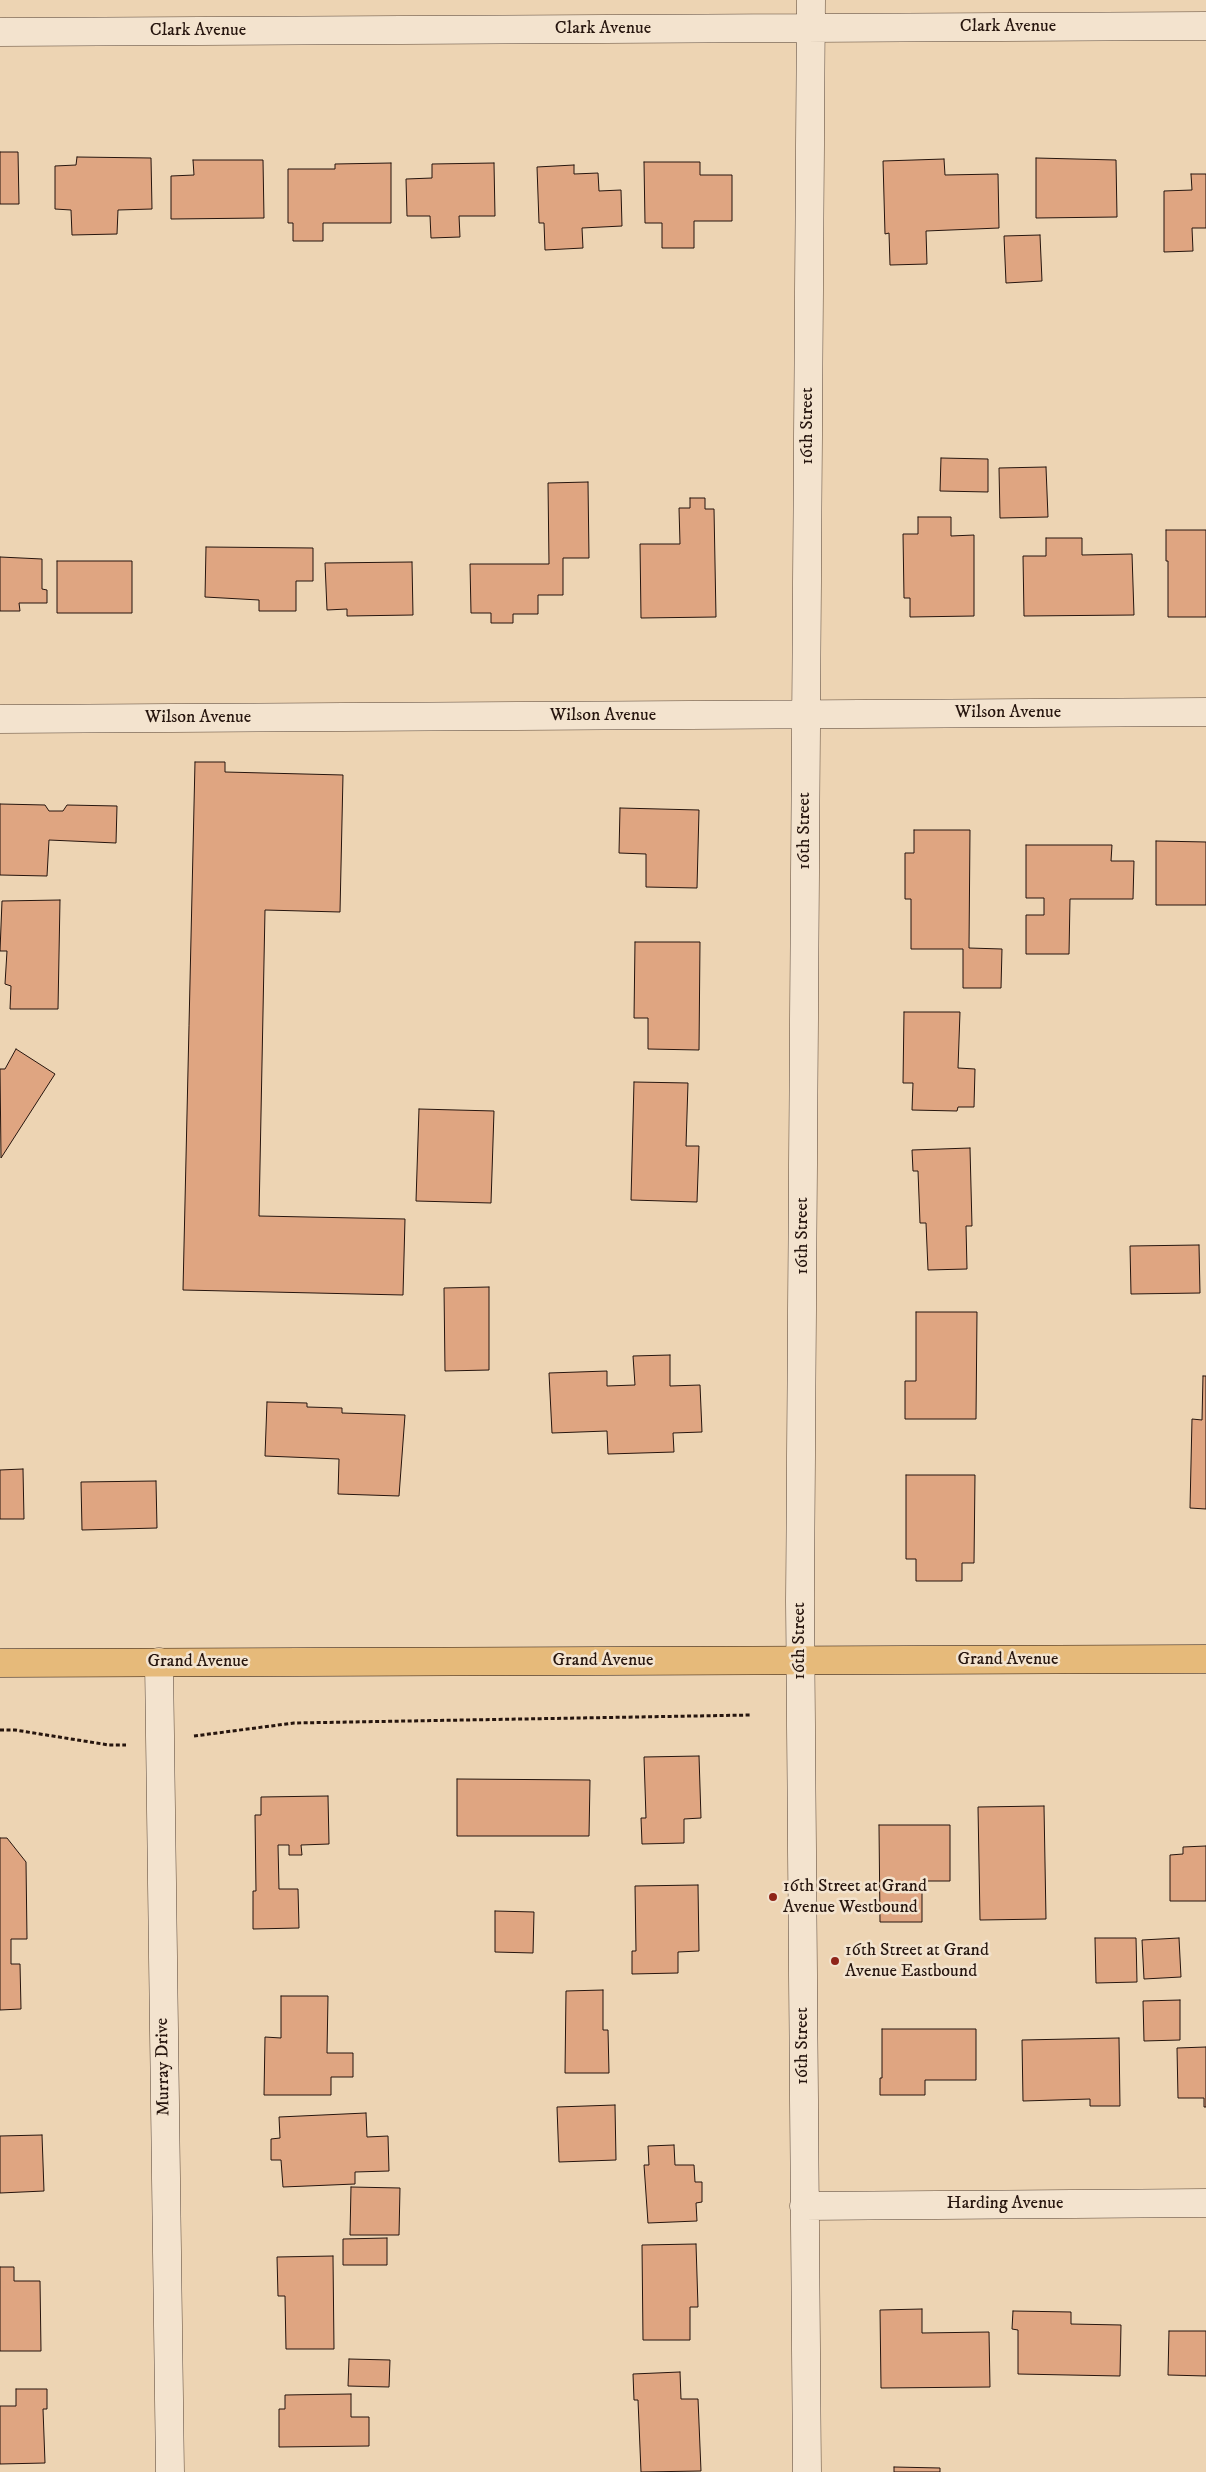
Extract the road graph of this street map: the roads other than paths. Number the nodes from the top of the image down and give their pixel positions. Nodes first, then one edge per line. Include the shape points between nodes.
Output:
1 (811, 0) edge
2 (1206, 26) edge
3 (810, 28) junction
4 (0, 32) edge
5 (1206, 712) edge
6 (806, 714) junction
7 (0, 719) edge
8 (800, 1660) junction
9 (1206, 1660) edge
10 (159, 1662) junction
11 (0, 1663) edge
12 (1206, 2203) edge
13 (804, 2206) junction
14 (170, 2472) edge
15 (807, 2472) edge

1 - 3 street, 16th Street
2 - 3 street, Clark Avenue
3 - 4 street, Clark Avenue
3 - 6 street, 16th Street
5 - 6 street, Wilson Avenue
6 - 7 street, Wilson Avenue
6 - 8 street, 16th Street
8 - 9 main road, Grand Avenue
8 - 10 main road, Grand Avenue
8 - 13 street, 16th Street
10 - 11 main road, Grand Avenue
10 - 14 street, Murray Drive
12 - 13 street, Harding Avenue
13 - 15 street, 16th Street

